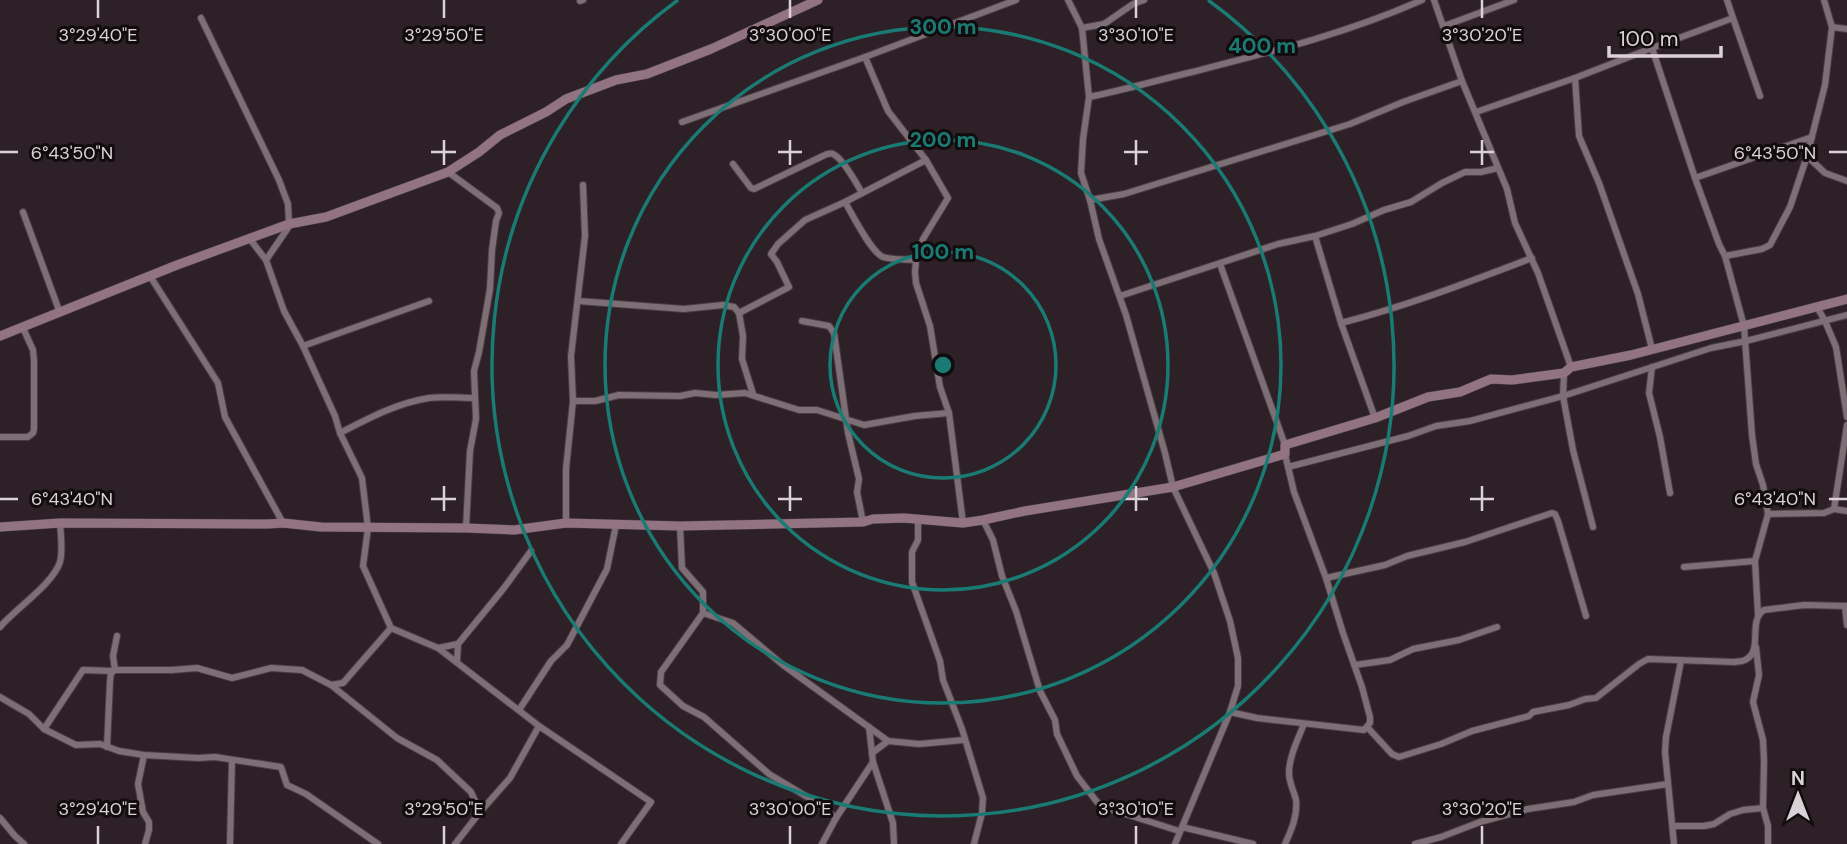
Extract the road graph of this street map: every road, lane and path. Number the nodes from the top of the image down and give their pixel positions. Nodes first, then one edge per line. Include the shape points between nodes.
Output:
1 (818, 0) edge
2 (1016, 0) edge
3 (1068, 0) edge
4 (1144, 0) edge
5 (1422, 0) edge
6 (1434, 0) edge
7 (1514, 0) edge
8 (1727, 0) edge
9 (1824, 0) edge
10 (201, 18) dead end
11 (1733, 18) junction
12 (1444, 26) junction
13 (1832, 27) junction
14 (1082, 28) junction
15 (1847, 29) edge
16 (1652, 48) junction
17 (865, 57) junction
18 (1576, 78) junction
19 (1462, 81) junction
20 (1760, 96) dead end
21 (1089, 97) junction
22 (1476, 112) junction
23 (682, 122) dead end
24 (1812, 137) junction
25 (1807, 156) junction
26 (926, 160) junction
27 (733, 164) dead end
28 (1498, 168) junction
29 (448, 172) junction
30 (1695, 178) junction
31 (1847, 181) edge
32 (583, 185) dead end
33 (862, 193) junction
34 (1090, 200) junction
35 (845, 202) junction
36 (23, 212) dead end
37 (290, 223) junction
38 (1315, 236) junction
39 (249, 239) junction
40 (1725, 256) junction
41 (1532, 258) junction
42 (266, 260) junction
43 (916, 260) junction
44 (1220, 264) junction
45 (150, 276) junction
46 (1120, 296) junction
47 (1847, 299) edge
48 (429, 301) dead end
49 (578, 301) junction
50 (1817, 307) junction
51 (60, 313) junction
52 (739, 313) junction
53 (1847, 315) edge
54 (802, 321) dead end
55 (1825, 321) junction
56 (1341, 323) junction
57 (1744, 327) junction
58 (23, 328) junction
59 (0, 336) edge
60 (1746, 341) junction
61 (303, 346) junction
62 (1652, 349) junction
63 (1653, 367) junction
64 (1568, 370) junction
65 (753, 394) junction
66 (1563, 396) junction
67 (474, 398) junction
68 (573, 401) junction
69 (949, 413) junction
70 (1847, 417) edge
71 (846, 418) junction
72 (1375, 418) junction
73 (1847, 425) edge
74 (340, 433) junction
75 (0, 437) edge
76 (1285, 449) junction
77 (1288, 467) junction
78 (1173, 487) junction
79 (1670, 493) dead end
80 (1834, 509) junction
81 (1847, 511) edge
82 (1768, 514) junction
83 (918, 518) junction
84 (983, 520) junction
85 (863, 522) junction
86 (60, 523) junction
87 (283, 523) junction
88 (566, 523) junction
89 (963, 523) junction
90 (616, 525) junction
91 (680, 526) junction
92 (0, 527) edge
93 (368, 527) junction
94 (466, 527) junction
95 (1593, 527) dead end
96 (531, 551) dead end
97 (1755, 561) junction
98 (1684, 567) dead end
99 (1326, 578) junction
100 (1846, 606) edge
101 (703, 613) junction
102 (1758, 614) junction
103 (1586, 616) dead end
104 (1847, 625) edge
105 (0, 627) edge
106 (1497, 627) dead end
107 (391, 628) junction
108 (117, 636) dead end
109 (1755, 642) junction
110 (458, 644) junction
111 (438, 648) junction
112 (1681, 661) junction
113 (457, 662) junction
114 (1355, 665) junction
115 (114, 670) junction
116 (331, 685) junction
117 (0, 697) edge
118 (519, 710) junction
119 (1230, 712) junction
120 (1304, 724) junction
121 (539, 726) junction
122 (869, 727) junction
123 (1368, 728) junction
124 (44, 729) junction
125 (964, 740) junction
126 (888, 741) junction
127 (107, 747) junction
128 (872, 753) junction
129 (144, 755) junction
130 (232, 760) junction
131 (873, 762) junction
132 (1668, 784) junction
133 (1763, 808) junction
134 (480, 812) junction
135 (0, 818) edge
136 (836, 818) junction
137 (1673, 826) junction
138 (1181, 829) junction
139 (24, 844) edge
140 (145, 844) edge
141 (230, 844) edge
142 (378, 844) edge
143 (455, 844) edge
144 (621, 844) edge
145 (822, 844) edge
146 (894, 844) edge
147 (974, 844) edge
148 (1175, 844) edge
149 (1254, 844) edge
150 (1285, 844) edge
151 (1415, 844) edge
152 (1674, 844) edge
153 (1768, 844) edge

1 - 29 street via 711,49 566,99 500,135
2 - 17 street
3 - 14 street
4 - 14 street via 1104,24
5 - 21 street via 1335,34
6 - 12 street
7 - 12 street
8 - 11 street
9 - 13 street
10 - 37 street via 279,180
11 - 16 street
11 - 20 street
12 - 19 street
13 - 15 street
13 - 24 street
14 - 21 street
16 - 18 street
16 - 30 street
17 - 23 street
17 - 26 street via 888,111
18 - 22 street
18 - 62 street via 1580,136 1638,294
19 - 22 street
19 - 34 street via 1350,124 1124,194
21 - 34 street via 1081,173
22 - 28 street
24 - 25 street
24 - 30 street
25 - 31 street via 1825,173
25 - 40 street via 1790,207 1770,245
26 - 33 street
26 - 43 street via 948,198
27 - 33 street via 754,189 832,153
28 - 38 street via 1465,172 1411,202
28 - 41 street via 1515,223
29 - 37 street via 326,217
29 - 67 street via 499,213
30 - 40 street
32 - 49 street via 585,236
33 - 35 street
34 - 46 street
35 - 43 street via 877,254
35 - 52 street via 805,220 778,244 771,254 789,287
36 - 51 street
37 - 39 street
37 - 42 street
38 - 44 street
38 - 56 street
39 - 42 street
39 - 45 street
40 - 57 street
41 - 56 street
41 - 64 street
42 - 61 street via 284,311
43 - 69 street via 916,283
44 - 46 street
44 - 76 street
45 - 51 street
45 - 87 street via 218,383 225,417
46 - 78 street
47 - 50 street
48 - 61 street
49 - 52 street via 684,309 723,304
49 - 68 street via 571,356
50 - 55 street
50 - 57 street
51 - 58 street
52 - 65 street via 742,359
53 - 55 street
54 - 71 street via 832,329
55 - 60 street
55 - 70 street via 1836,346
56 - 72 street
57 - 60 street
57 - 62 street
58 - 59 street
58 - 75 street via 33,350 34,429 29,437
60 - 63 street
60 - 82 street via 1752,435
61 - 74 street
62 - 64 street
63 - 66 street
63 - 79 street via 1649,393
64 - 66 street
64 - 72 street via 1491,379
65 - 68 street via 619,394
65 - 71 street via 799,410
66 - 77 street
66 - 95 street
67 - 74 street via 431,397 390,408
67 - 94 street
68 - 88 street
69 - 71 street via 864,425
69 - 89 street
71 - 85 street
72 - 76 street
73 - 80 street
74 - 93 street via 362,478
76 - 77 street
76 - 78 street
77 - 99 street
78 - 84 street
78 - 119 street via 1214,573 1230,621 1238,658 1238,686
80 - 81 street
80 - 82 street
82 - 97 street
83 - 85 street
83 - 89 street
83 - 125 street via 912,582
84 - 89 street
84 - 138 street via 1040,691 1076,776 1097,802
85 - 91 street
86 - 87 street
86 - 92 street
86 - 105 street via 61,559 55,571
87 - 93 street
88 - 90 street
88 - 94 street via 514,530
90 - 91 street
90 - 118 street via 607,569 567,645
91 - 101 street via 682,568 703,592
93 - 94 street
93 - 107 street via 363,566
96 - 110 street
97 - 98 street
97 - 102 street
99 - 103 street via 1465,542 1552,513
99 - 114 street
100 - 102 street via 1804,605
100 - 104 street
101 - 122 street via 733,623
101 - 136 street via 661,672 660,685 769,774
102 - 109 street
106 - 114 street via 1413,649 1390,660
107 - 111 street
107 - 116 street via 343,684
108 - 115 street
109 - 112 street via 1745,660
109 - 133 street via 1759,675 1753,702 1763,740
110 - 111 street
110 - 113 street
111 - 113 street
112 - 123 street via 1647,659 1596,698 1533,712 1399,757
112 - 132 street via 1666,737
113 - 118 street
114 - 123 street via 1370,717
115 - 116 street via 197,668 232,678 271,668 302,670
115 - 124 street via 83,670
115 - 127 street
116 - 134 street via 397,738 437,760 471,792
117 - 124 street
118 - 121 street
119 - 120 street
119 - 138 street
120 - 123 street
120 - 150 street via 1289,769 1296,807
121 - 134 street via 510,778
121 - 144 street via 651,802
122 - 126 street
122 - 128 street
124 - 127 street via 76,745
125 - 126 street
125 - 147 street via 983,798
126 - 128 street
127 - 129 street
128 - 131 street
129 - 130 street
129 - 140 street via 138,785 149,822
130 - 141 street
130 - 142 street via 281,767 287,785
131 - 136 street
131 - 146 street
132 - 137 street
132 - 151 street via 1528,810
133 - 137 street via 1743,810 1704,826
133 - 153 street
134 - 143 street
135 - 139 street
136 - 145 street
137 - 152 street
138 - 148 street
138 - 149 street

